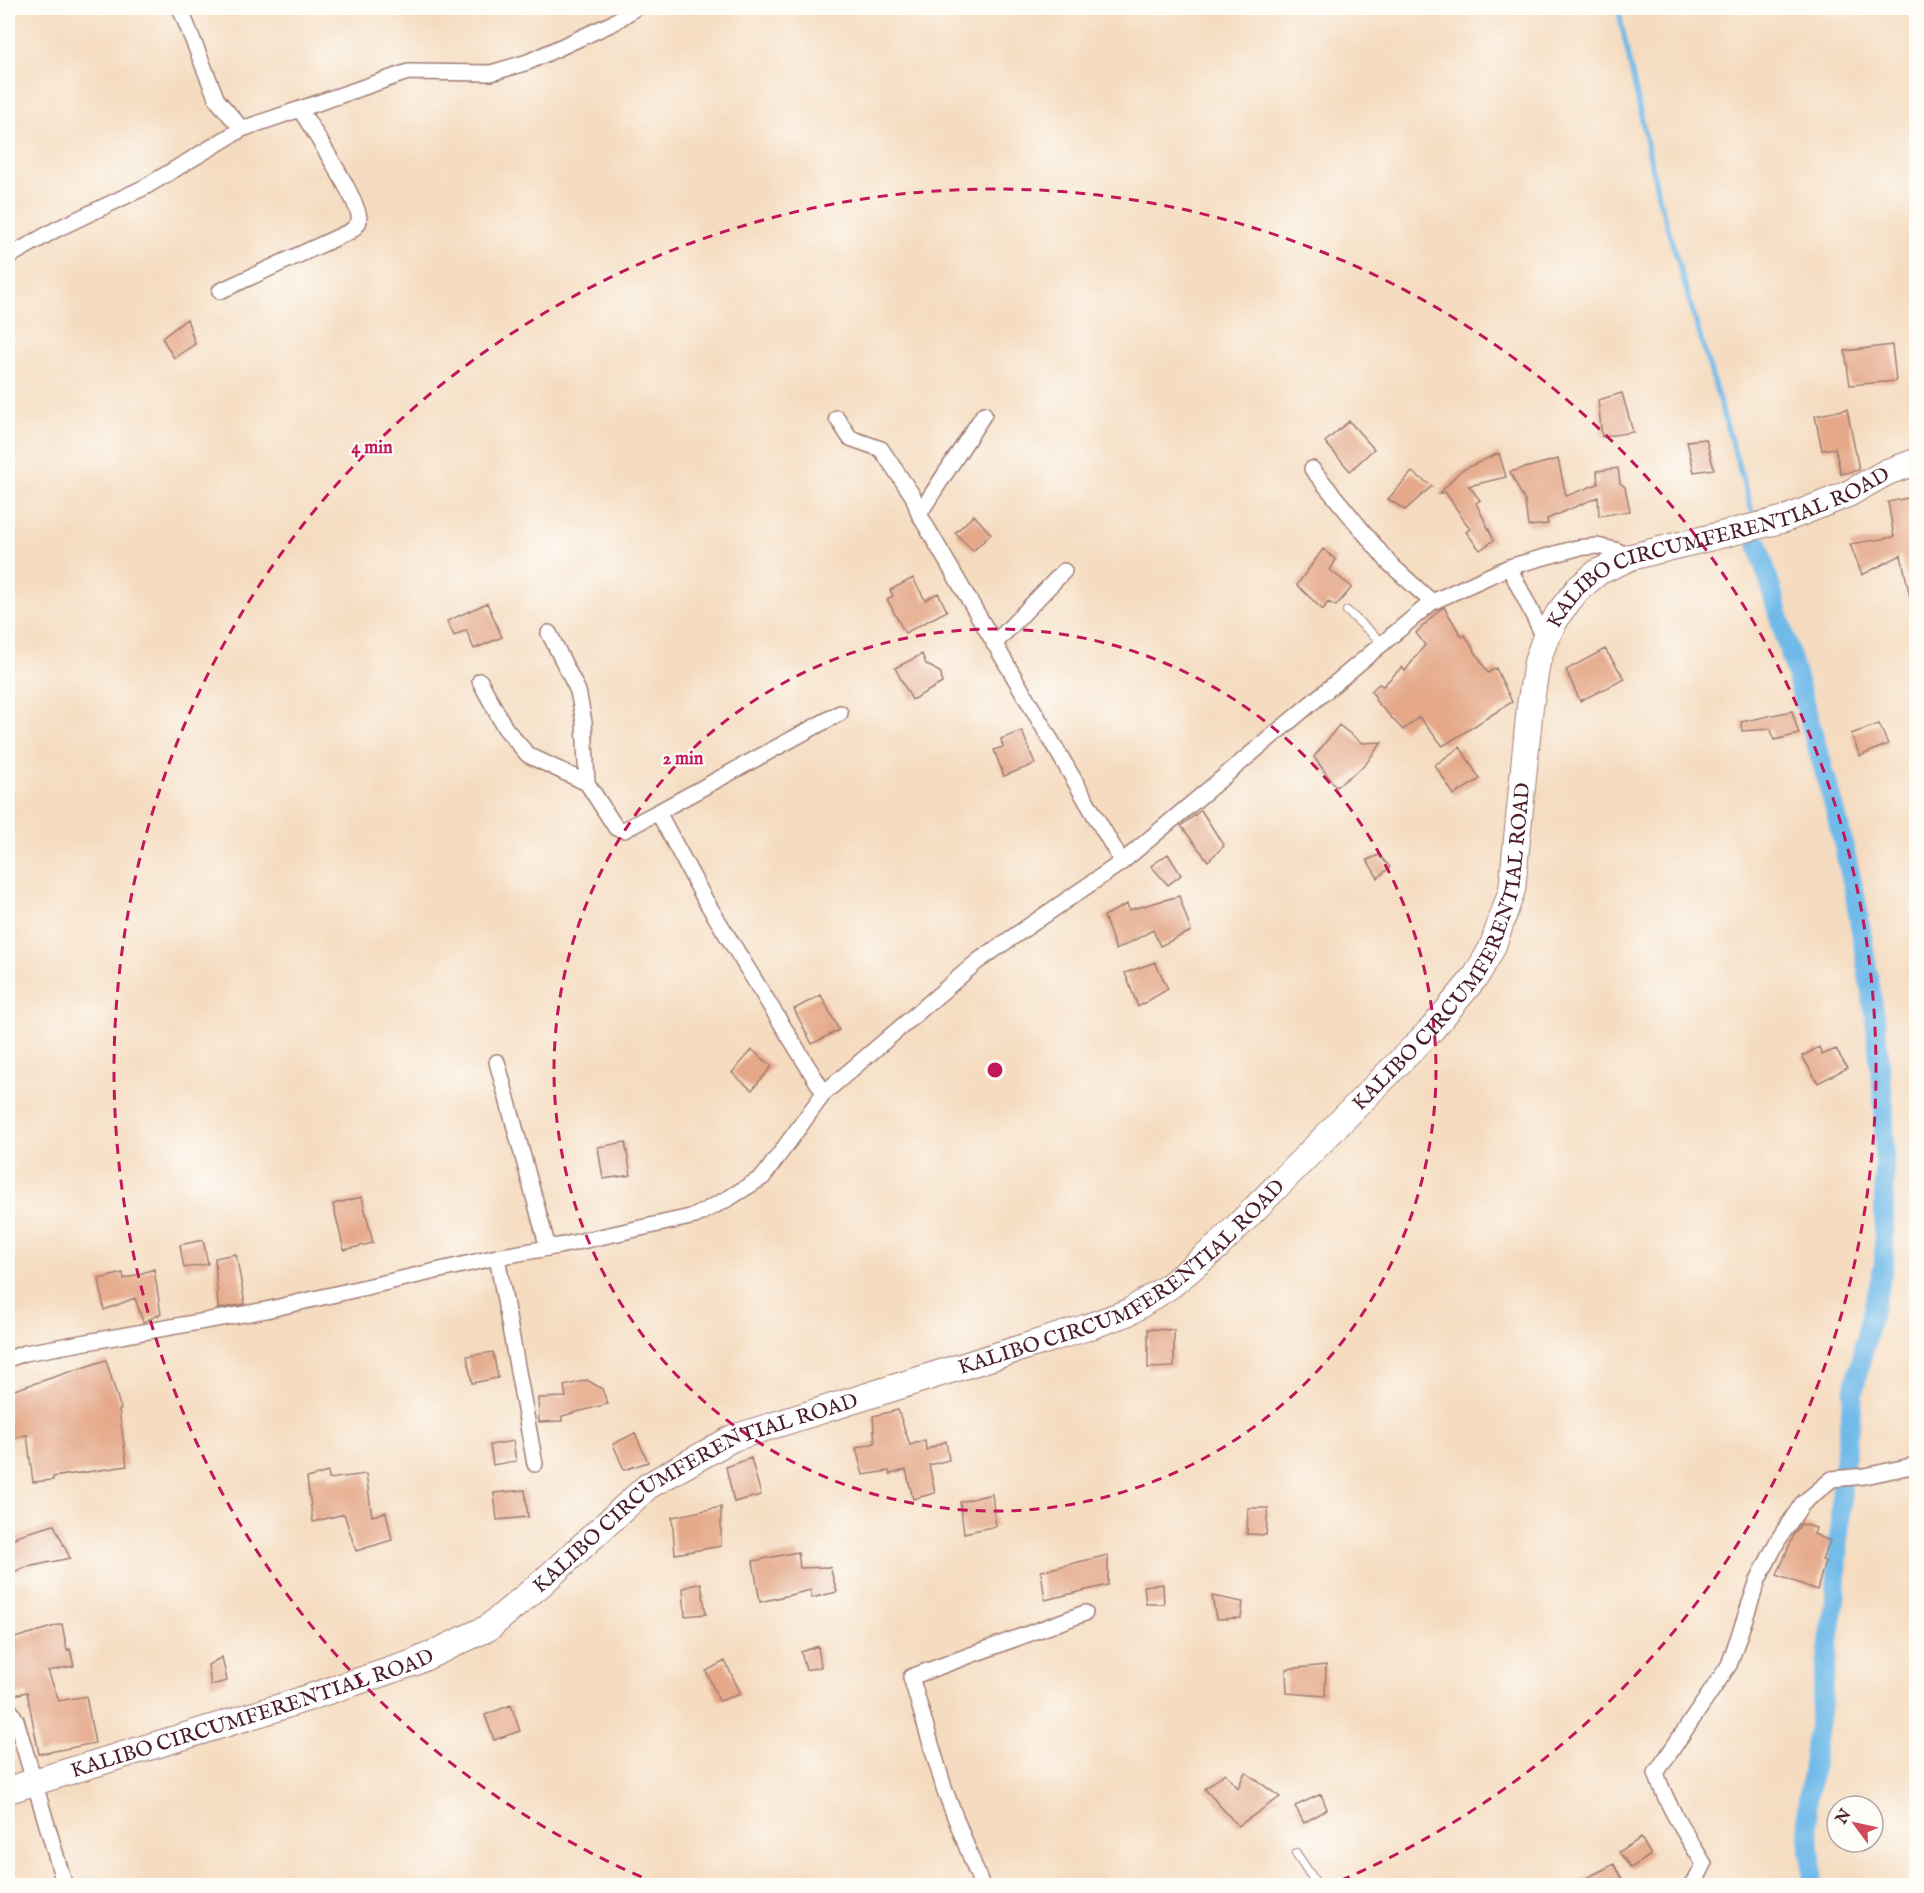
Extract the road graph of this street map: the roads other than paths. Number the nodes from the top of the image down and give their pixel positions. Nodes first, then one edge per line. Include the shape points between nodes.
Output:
1 (180, 8) edge
2 (635, 8) edge
3 (300, 109) junction
4 (242, 129) junction
5 (8, 257) edge
6 (220, 291) dead end
7 (984, 414) dead end
8 (837, 418) dead end
9 (1917, 462) edge
10 (1312, 469) dead end
11 (919, 514) junction
12 (1631, 557) junction
13 (1509, 567) junction
14 (1064, 571) dead end
15 (1432, 602) junction
16 (1347, 611) dead end
17 (549, 633) dead end
18 (1545, 639) junction
19 (994, 644) junction
20 (1384, 644) junction
21 (480, 681) dead end
22 (840, 714) dead end
23 (587, 783) junction
24 (658, 812) junction
25 (1122, 862) junction
26 (497, 1062) dead end
27 (824, 1093) junction
28 (548, 1248) junction
29 (497, 1257) junction
30 (8, 1359) edge
31 (535, 1464) dead end
32 (1917, 1465) edge
33 (1085, 1613) dead end
34 (8, 1707) edge
35 (35, 1783) junction
36 (8, 1790) edge
37 (1296, 1853) dead end
38 (65, 1886) edge
39 (982, 1886) edge
40 (1318, 1886) edge
41 (1690, 1886) edge

1 - 4 street via 217,100
2 - 3 street via 613,23 528,62 491,73 408,72
3 - 4 street
3 - 6 street via 350,194 360,217 358,223 351,231
4 - 5 street via 145,187
7 - 11 street
8 - 11 street via 850,438 880,449 913,496
9 - 12 main road, KALIBO CIRCUMFERENTIAL ROAD via 1785,519
10 - 15 street via 1389,563
11 - 19 street
12 - 13 street via 1597,546
12 - 18 main road, KALIBO CIRCUMFERENTIAL ROAD via 1598,572 1578,589
13 - 15 street
13 - 18 street
14 - 19 street
15 - 20 street
16 - 20 lane
17 - 23 street via 578,691
18 - 35 main road, KALIBO CIRCUMFERENTIAL ROAD via 1530,706 1512,890 1492,948 1476,976 1432,1029 1314,1152 1218,1246 1171,1285 1129,1312 1085,1328 733,1438 648,1486 488,1628 413,1663
19 - 25 street
20 - 25 street
21 - 23 street via 505,728 528,755
22 - 24 street
23 - 24 street via 616,828 624,830
24 - 27 street via 704,898
25 - 27 street via 978,961
26 - 28 street
27 - 28 street via 763,1177 729,1198 695,1216
28 - 29 street
29 - 30 street via 266,1310
29 - 31 street
32 - 41 street via 1832,1479 1802,1504 1778,1540 1758,1580 1729,1665 1656,1773 1672,1814 1704,1864
33 - 39 street via 910,1677 945,1791
34 - 35 street via 16,1720
35 - 36 main road, KALIBO CIRCUMFERENTIAL ROAD
35 - 38 street
37 - 40 lane

